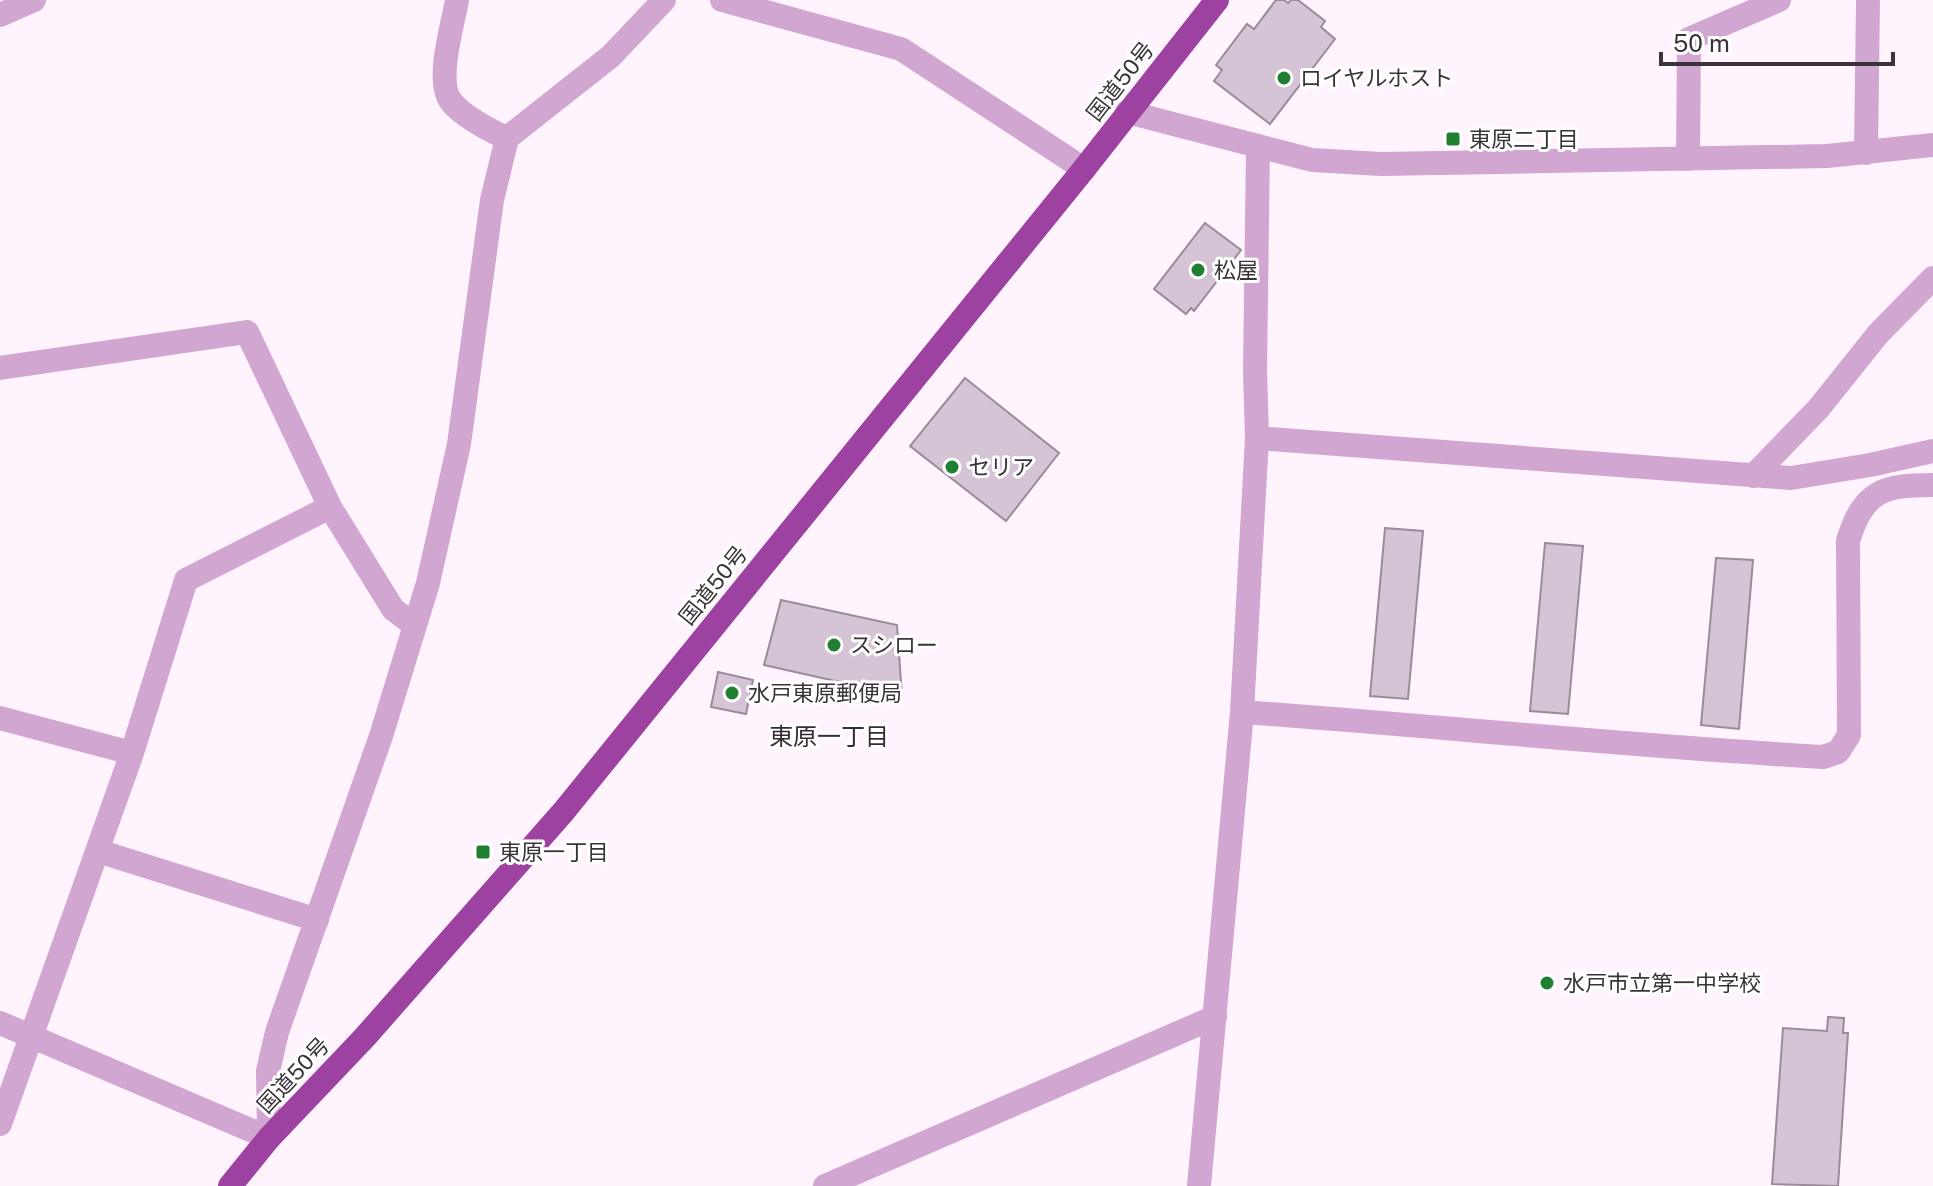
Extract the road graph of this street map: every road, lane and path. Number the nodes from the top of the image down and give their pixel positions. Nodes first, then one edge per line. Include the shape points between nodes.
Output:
1 (34, 0) edge
2 (457, 0) edge
3 (664, 0) edge
4 (722, 0) edge
5 (1217, 0) edge
6 (1779, 0) edge
7 (1868, 0) edge
8 (0, 15) edge
9 (1127, 112) junction
10 (507, 138) junction
11 (1933, 145) edge
12 (1258, 148) junction
13 (1866, 153) junction
14 (1688, 159) junction
15 (1084, 169) junction
16 (1933, 278) edge
17 (0, 368) edge
18 (1257, 438) junction
19 (1933, 451) edge
20 (1753, 476) junction
21 (1933, 485) edge
22 (330, 507) junction
23 (414, 625) junction
24 (1242, 712) junction
25 (0, 718) edge
26 (132, 753) junction
27 (98, 851) junction
28 (317, 920) junction
29 (1215, 1017) junction
30 (0, 1023) edge
31 (30, 1035) junction
32 (0, 1124) edge
33 (269, 1138) junction
34 (230, 1186) edge
35 (825, 1186) edge
36 (1199, 1186) edge

1 - 8 street
2 - 10 street via 444,77 450,99 486,129
3 - 10 street via 611,56
4 - 15 street via 901,49
5 - 9 highway, 国道50号
6 - 14 street via 1689,39
7 - 13 street
9 - 12 street
9 - 15 highway, 国道50号
10 - 23 street via 492,200 459,444
11 - 13 street
12 - 14 street via 1312,160 1381,164
12 - 18 street
13 - 14 street
15 - 33 highway, 国道50号 via 564,811
16 - 20 street
17 - 22 street via 247,332
18 - 20 street
18 - 24 street
19 - 20 street via 1791,478
21 - 24 street via 1879,491 1854,521 1848,541 1849,735 1838,752 1823,757
22 - 23 street via 393,609
22 - 26 street via 186,580
23 - 28 street
24 - 29 street
25 - 26 street
26 - 27 street
27 - 28 street
27 - 31 street
28 - 33 street via 268,1071
29 - 35 street
29 - 36 street
30 - 31 street
31 - 32 street
31 - 33 street
33 - 34 highway, 国道50号

